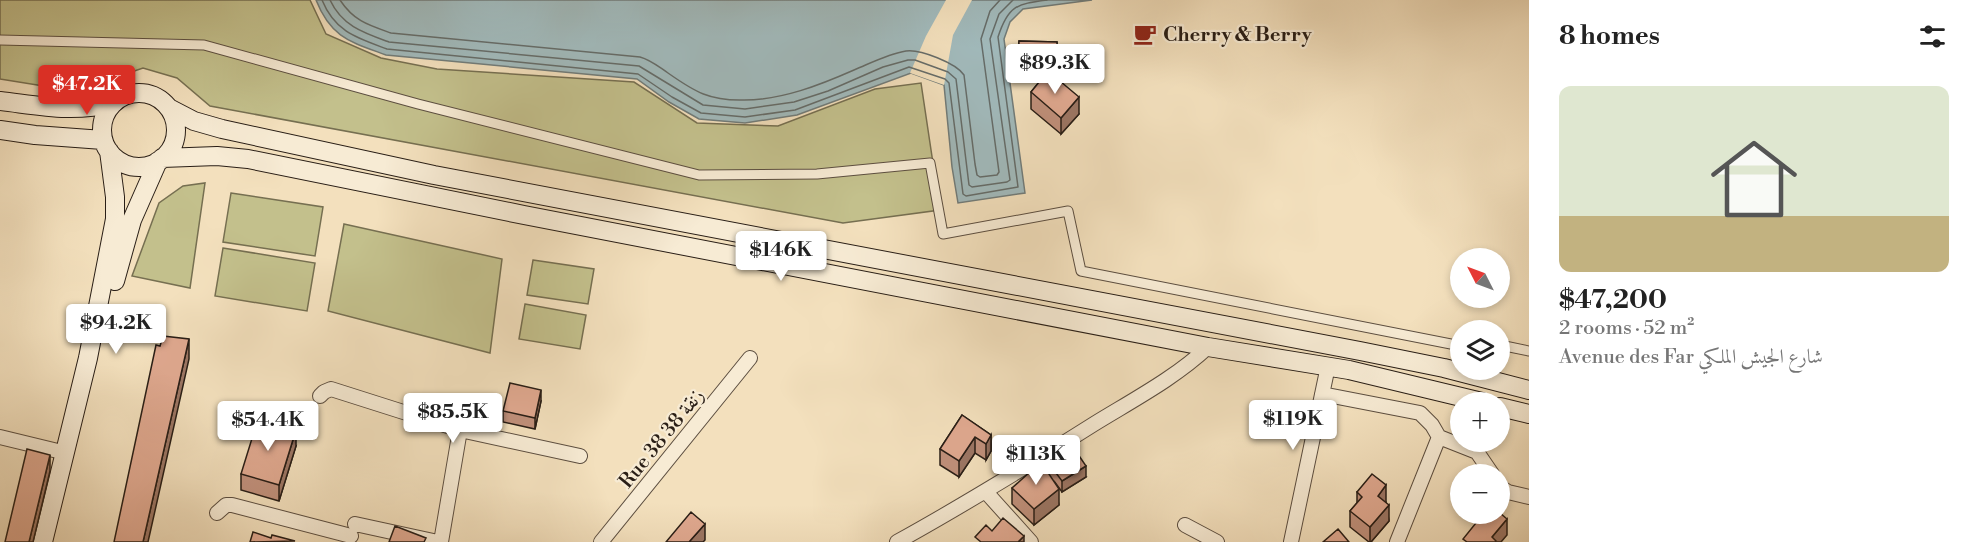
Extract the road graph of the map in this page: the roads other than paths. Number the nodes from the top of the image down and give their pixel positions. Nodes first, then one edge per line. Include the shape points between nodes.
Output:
1 (0, 40) edge
2 (0, 101) edge
3 (114, 103) junction
4 (169, 108) junction
5 (0, 130) edge
6 (106, 146) junction
7 (160, 160) junction
8 (1450, 344) edge
9 (1208, 347) junction
10 (1510, 347) edge
11 (1529, 351) edge
12 (750, 358) dead end
13 (1328, 366) junction
14 (1529, 390) edge
15 (1322, 394) junction
16 (1450, 394) edge
17 (320, 396) dead end
18 (1510, 409) edge
19 (1529, 414) edge
20 (460, 430) junction
21 (0, 437) edge
22 (1439, 437) junction
23 (66, 453) junction
24 (580, 456) dead end
25 (1485, 464) edge
26 (986, 492) junction
27 (1510, 492) edge
28 (1529, 497) edge
29 (216, 513) dead end
30 (1185, 525) dead end
31 (43, 542) edge
32 (53, 542) edge
33 (440, 542) edge
34 (601, 542) edge
35 (897, 542) edge
36 (1031, 542) edge
37 (1217, 542) edge
38 (1291, 542) edge
39 (1397, 542) edge

1 - 8 street via 204,45 699,175 817,174 930,163 944,234 1068,211 1081,271
2 - 3 main road via 68,109
3 - 4 main road via 124,96 149,94
3 - 6 main road via 102,127
4 - 7 main road via 176,134 171,148
4 - 14 main road via 222,129 434,175 1359,351
5 - 6 main road
6 - 7 main road via 126,164 148,166
6 - 23 main road via 115,219
7 - 9 main road via 218,156 248,159
7 - 32 main road via 125,241
9 - 13 main road
9 - 26 street via 1188,365
10 - 11 street
12 - 34 street, Rue 38 زنقة 38
13 - 15 street
13 - 16 main road
15 - 22 street via 1420,413
15 - 38 street
17 - 20 street via 331,389
18 - 19 main road
20 - 24 street
20 - 33 street
21 - 23 street
22 - 25 street via 1477,452
22 - 39 street
23 - 31 main road
26 - 35 street
26 - 36 street
27 - 28 street
29 - 33 street via 232,505 353,530
30 - 37 street

